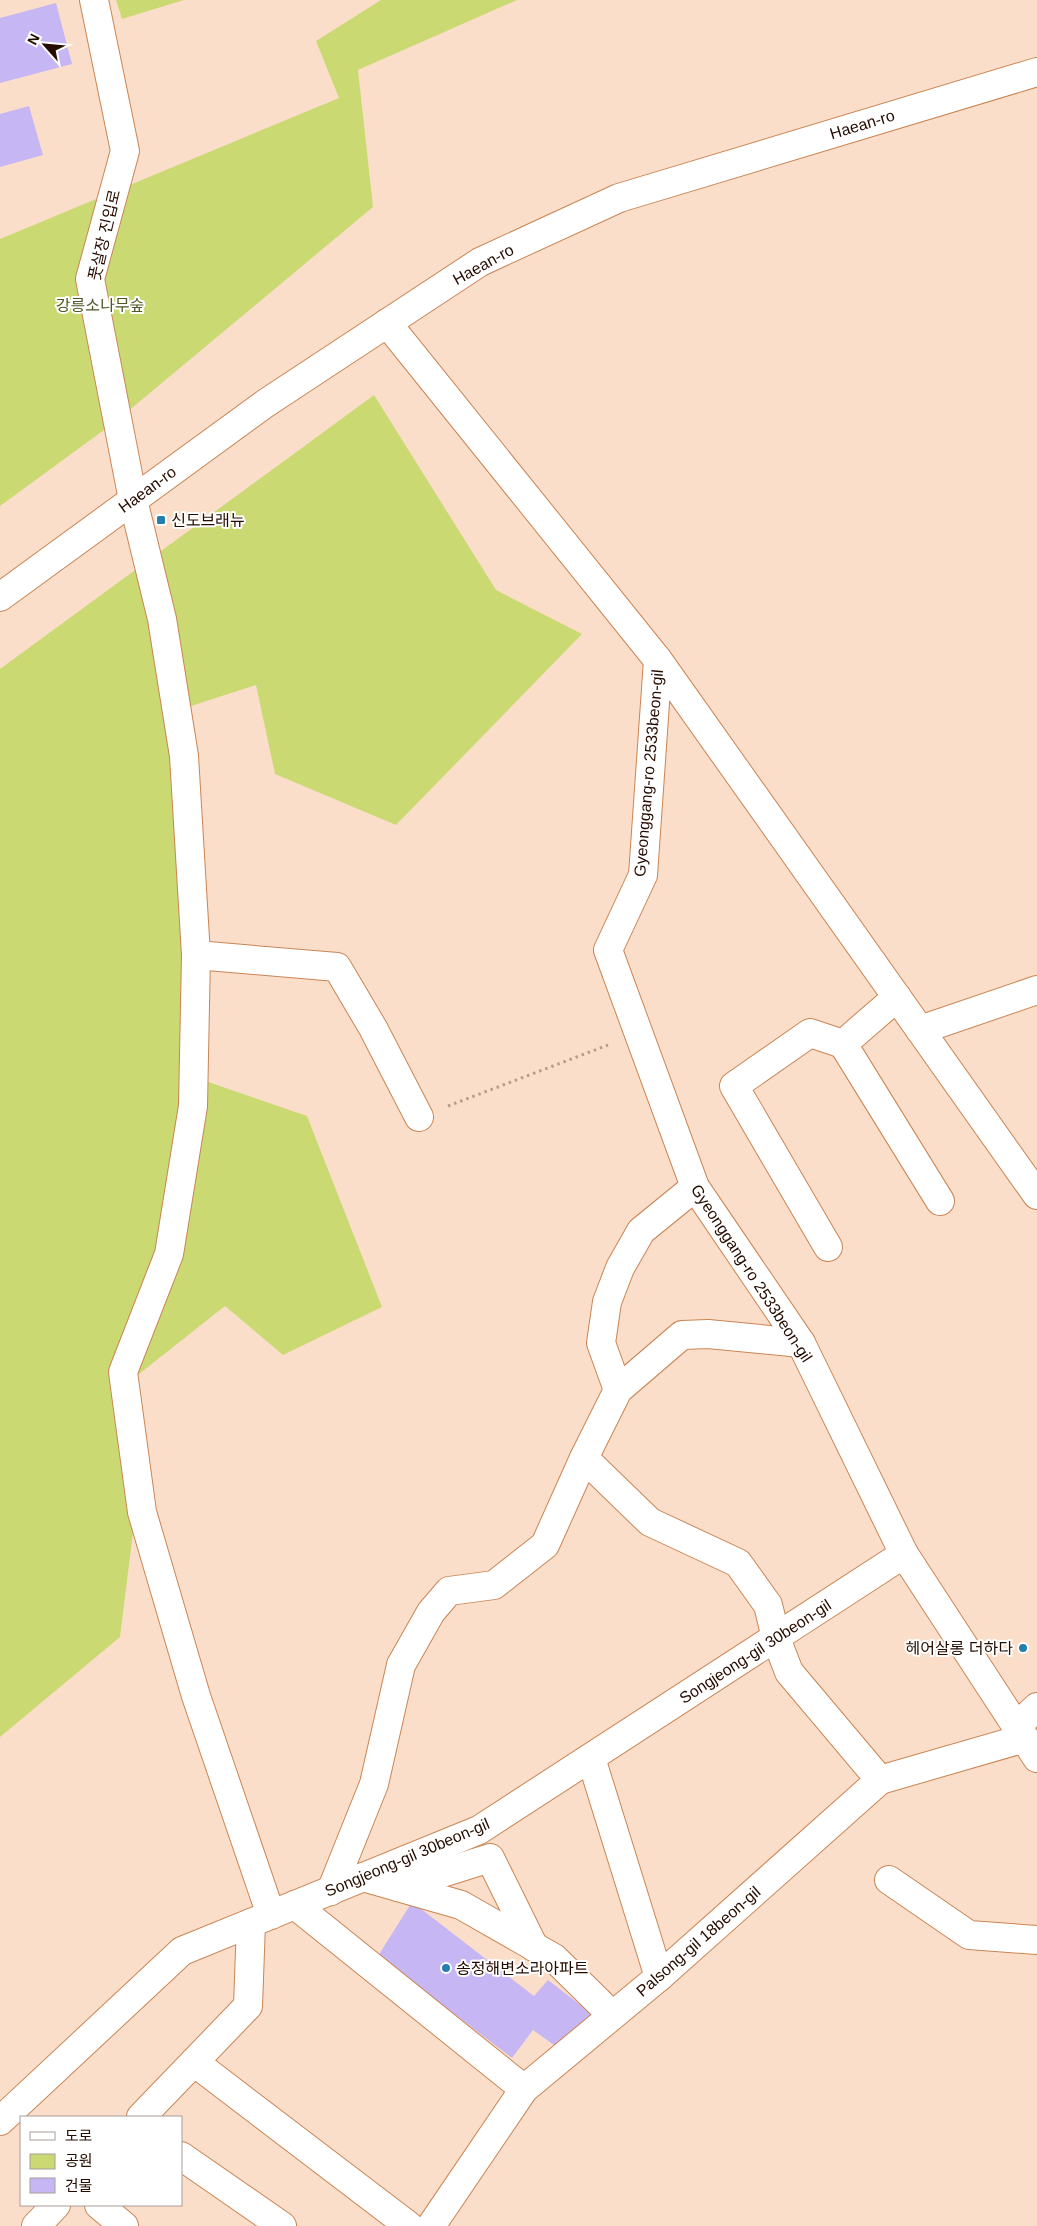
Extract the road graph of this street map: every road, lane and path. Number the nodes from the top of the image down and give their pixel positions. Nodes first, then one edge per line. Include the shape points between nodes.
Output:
1 (94, 0) edge
2 (1037, 72) edge
3 (387, 324) junction
4 (133, 500) junction
5 (0, 597) edge
6 (658, 660) junction
7 (196, 955) junction
8 (1037, 990) edge
9 (897, 997) junction
10 (920, 1030) junction
11 (639, 1033) junction
12 (843, 1044) junction
13 (418, 1117) joint
14 (695, 1187) junction
15 (1037, 1195) edge
16 (940, 1201) dead end
17 (828, 1247) dead end
18 (801, 1343) junction
19 (618, 1390) junction
20 (584, 1458) junction
21 (904, 1554) junction
22 (776, 1638) junction
23 (1037, 1707) edge
24 (1026, 1741) edge
25 (591, 1758) junction
26 (880, 1780) junction
27 (363, 1877) junction
28 (889, 1880) dead end
29 (398, 1887) junction
30 (331, 1891) junction
31 (272, 1915) junction
32 (1037, 1940) edge
33 (534, 1947) junction
34 (659, 1977) junction
35 (612, 2016) junction
36 (194, 2062) junction
37 (524, 2089) junction
38 (142, 2116) edge
39 (0, 2121) edge
40 (182, 2157) edge
41 (55, 2206) edge
42 (101, 2206) edge
43 (36, 2226) edge
44 (124, 2226) edge
45 (282, 2226) edge
46 (409, 2226) edge
47 (431, 2226) edge

1 - 4 street, 풋살장 진입로 via 125,152 90,279
2 - 3 street, Haean-ro via 619,198 480,262
3 - 4 street, Haean-ro via 266,403
3 - 6 street
4 - 5 street, Haean-ro
4 - 7 street, 풋살장 진입로 via 162,618 184,756
6 - 9 street
6 - 11 street, Gyeonggang-ro 2533beon-gil via 643,875 608,950
7 - 13 street via 336,967 373,1028
7 - 31 street, 풋살장 진입로 via 193,1106 169,1254 123,1372 142,1512 196,1696
8 - 10 street
9 - 10 street
9 - 12 street
10 - 15 street
11 - 13 path
11 - 14 street, Gyeonggang-ro 2533beon-gil
12 - 16 street
12 - 17 street via 810,1033 734,1086
14 - 18 street, Gyeonggang-ro 2533beon-gil
14 - 19 street via 641,1231 606,1302 601,1343
18 - 19 street via 708,1334 682,1335
18 - 21 street, Gyeonggang-ro 2533beon-gil
19 - 20 street
20 - 22 street via 650,1522 738,1563 768,1605
20 - 30 street via 545,1545 494,1585 449,1591 431,1612 401,1665 374,1784
21 - 22 street, Songjeong-gil 30beon-gil
21 - 24 street, Gyeonggang-ro 2533beon-gil
22 - 25 street, Songjeong-gil 30beon-gil
22 - 26 street via 789,1672
23 - 24 street
24 - 26 street, Palsong-gil 18beon-gil
25 - 27 street, Songjeong-gil 30beon-gil via 479,1830
25 - 34 street
26 - 34 street, Palsong-gil 18beon-gil
27 - 29 street
27 - 30 street, Songjeong-gil 30beon-gil
28 - 32 street via 969,1935
29 - 33 street via 461,1905
29 - 33 street via 490,1858
30 - 31 street, Songjeong-gil 30beon-gil
31 - 36 street via 248,2006
31 - 37 street
31 - 39 street, Songjeong-gil 30beon-gil via 182,1951
33 - 35 street via 554,1958
34 - 35 street, Palsong-gil 18beon-gil
35 - 37 street, Palsong-gil 18beon-gil
36 - 38 street
36 - 46 street
37 - 47 street, Palsong-gil 18beon-gil
40 - 45 street
41 - 43 street
42 - 44 street

